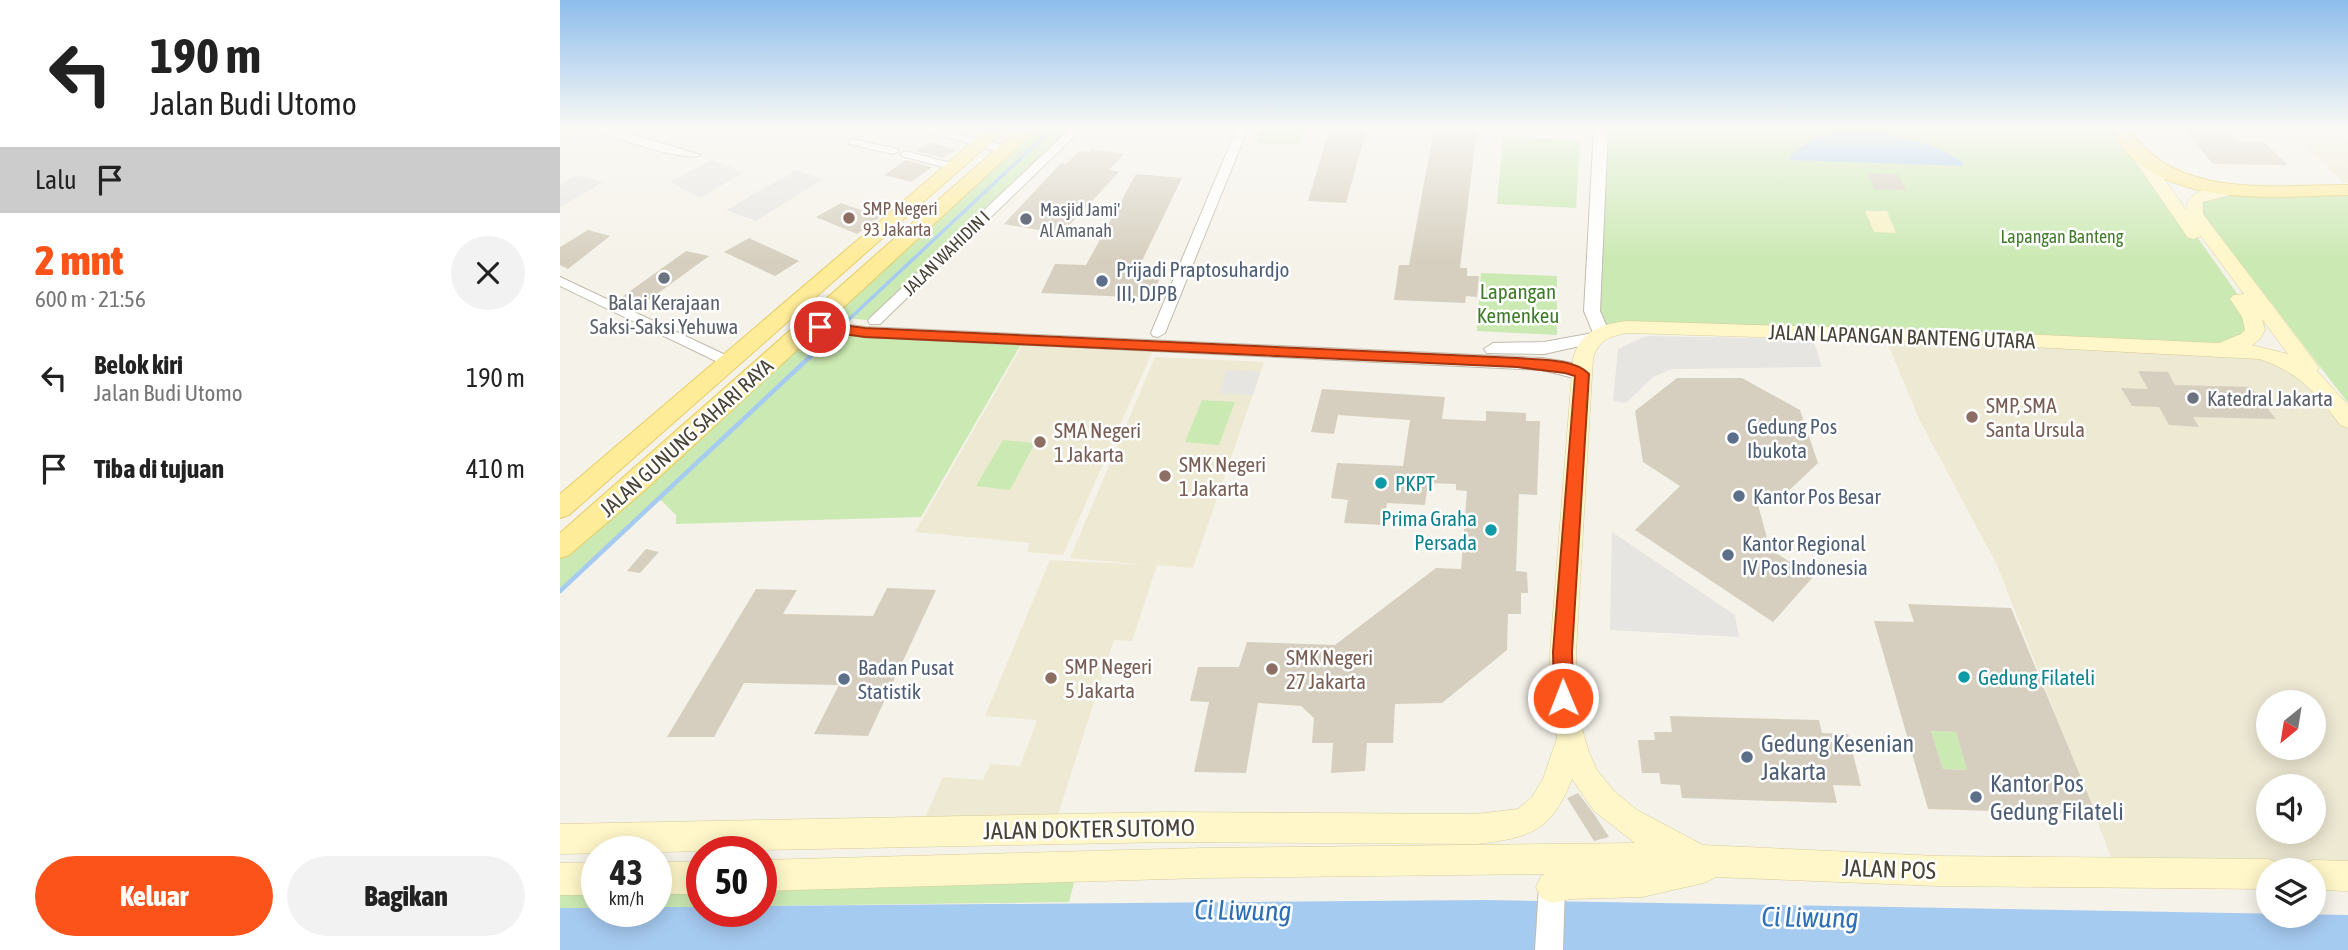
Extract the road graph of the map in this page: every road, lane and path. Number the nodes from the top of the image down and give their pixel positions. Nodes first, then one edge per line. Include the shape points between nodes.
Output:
1 (948, 172) edge
2 (981, 172) edge
3 (1029, 172) edge
4 (1225, 172) edge
5 (1599, 172) edge
6 (2151, 172) edge
7 (2168, 172) edge
8 (2232, 189) junction
9 (2348, 190) edge
10 (560, 281) edge
11 (822, 321) junction
12 (862, 324) junction
13 (1158, 333) junction
14 (1596, 335) junction
15 (2214, 348) junction
16 (729, 362) junction
17 (1582, 374) junction
18 (2320, 381) junction
19 (2348, 420) edge
20 (560, 508) edge
21 (560, 548) edge
22 (1569, 742) junction
23 (560, 839) edge
24 (1511, 861) joint
25 (1717, 862) junction
26 (2256, 874) edge
27 (2326, 875) edge
28 (777, 876) edge
29 (2348, 876) edge
30 (560, 879) edge
31 (581, 879) edge
32 (1550, 891) joint
33 (1549, 950) edge

1 - 16 main road, JALAN GUNUNG SAHARI RAYA
2 - 11 main road, JALAN GUNUNG SAHARI RAYA
3 - 12 street, JALAN WAHIDIN I
4 - 13 street
5 - 14 street via 1592,311
6 - 15 main road via 2256,323 2252,338
7 - 8 main road
8 - 9 main road
8 - 18 main road via 2199,197 2194,214
10 - 16 street
11 - 12 street
11 - 21 main road, JALAN GUNUNG SAHARI RAYA
12 - 13 street
12 - 17 street via 1517,363
13 - 14 street via 1530,349
14 - 15 main road, JALAN LAPANGAN BANTENG UTARA via 1628,327
14 - 17 main road via 1584,349
15 - 18 main road via 2284,358
16 - 20 main road, JALAN GUNUNG SAHARI RAYA
17 - 22 main road via 1563,652
18 - 19 main road
22 - 23 main road, JALAN DOKTER SUTOMO via 1555,783 1537,812 1513,825
22 - 25 main road via 1593,791 1620,817 1658,840
24 - 25 main road, JALAN POS via 1643,858
24 - 28 main road, JALAN DOKTER SUTOMO via 1202,863
25 - 26 main road, JALAN POS via 1937,871
25 - 32 main road via 1642,881 1571,883
27 - 29 main road
30 - 31 main road
32 - 33 street

